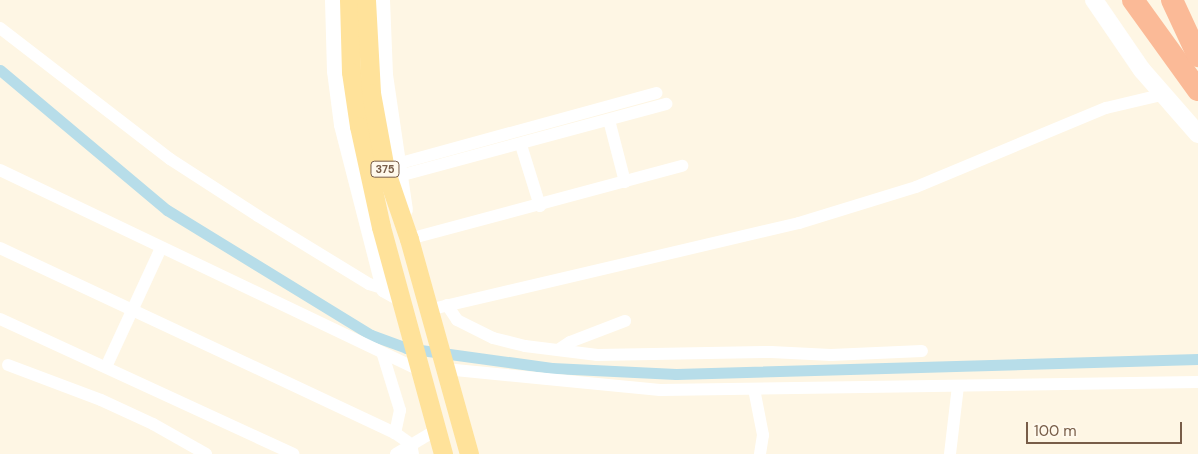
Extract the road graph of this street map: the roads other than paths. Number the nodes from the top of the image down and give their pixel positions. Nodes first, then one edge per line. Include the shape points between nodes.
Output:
1 (334, 0) edge
2 (349, 0) edge
3 (366, 0) edge
4 (381, 0) edge
5 (1094, 0) edge
6 (1133, 0) edge
7 (1172, 0) edge
8 (0, 28) edge
9 (1198, 56) edge
10 (1198, 90) edge
11 (656, 93) dead end
12 (1162, 95) junction
13 (666, 104) dead end
14 (609, 120) junction
15 (1198, 134) edge
16 (521, 145) junction
17 (682, 166) dead end
18 (0, 170) edge
19 (398, 170) junction
20 (625, 182) junction
21 (540, 206) junction
22 (408, 239) junction
23 (0, 248) edge
24 (161, 248) junction
25 (393, 294) junction
26 (447, 305) junction
27 (133, 310) junction
28 (428, 310) junction
29 (0, 319) edge
30 (625, 321) dead end
31 (558, 350) junction
32 (922, 351) dead end
33 (383, 355) junction
34 (8, 365) dead end
35 (420, 365) junction
36 (443, 365) junction
37 (106, 367) junction
38 (1198, 382) edge
39 (958, 386) junction
40 (754, 389) junction
41 (438, 429) junction
42 (395, 433) junction
43 (412, 449) edge
44 (206, 454) edge
45 (292, 454) edge
46 (396, 454) edge
47 (444, 454) edge
48 (469, 454) edge
49 (760, 454) edge
50 (950, 454) edge

1 - 25 main road via 336,71 343,125
2 - 25 main road, 375 via 350,55 359,126
3 - 22 main road, 375 via 368,64 376,128 390,188
4 - 19 main road via 384,75
5 - 12 main road
6 - 10 highway
7 - 9 highway
8 - 25 street via 170,159 369,284
11 - 19 street
12 - 15 main road
12 - 26 street via 1106,108 916,188 799,223
13 - 14 street
14 - 16 street
14 - 20 street
16 - 19 street
16 - 21 street
17 - 20 street
18 - 24 street
19 - 22 main road
20 - 21 street
21 - 22 street
22 - 28 main road, 375
23 - 27 street
24 - 27 street
24 - 33 street
25 - 35 main road, 375 via 410,330
26 - 28 street
26 - 31 street via 457,320 493,338
27 - 37 street
27 - 42 street
28 - 36 main road, 375
29 - 37 street
30 - 31 street via 570,342
31 - 32 street via 621,356 771,352 876,355
33 - 35 street
33 - 42 street via 400,410
34 - 44 street via 101,400 154,424
35 - 41 main road, 375
36 - 40 street via 660,390
36 - 48 main road, 375
37 - 45 street
38 - 39 street
39 - 40 street
39 - 50 street
40 - 49 street via 763,435
41 - 43 street
41 - 47 main road, 375
42 - 43 street
43 - 46 street

